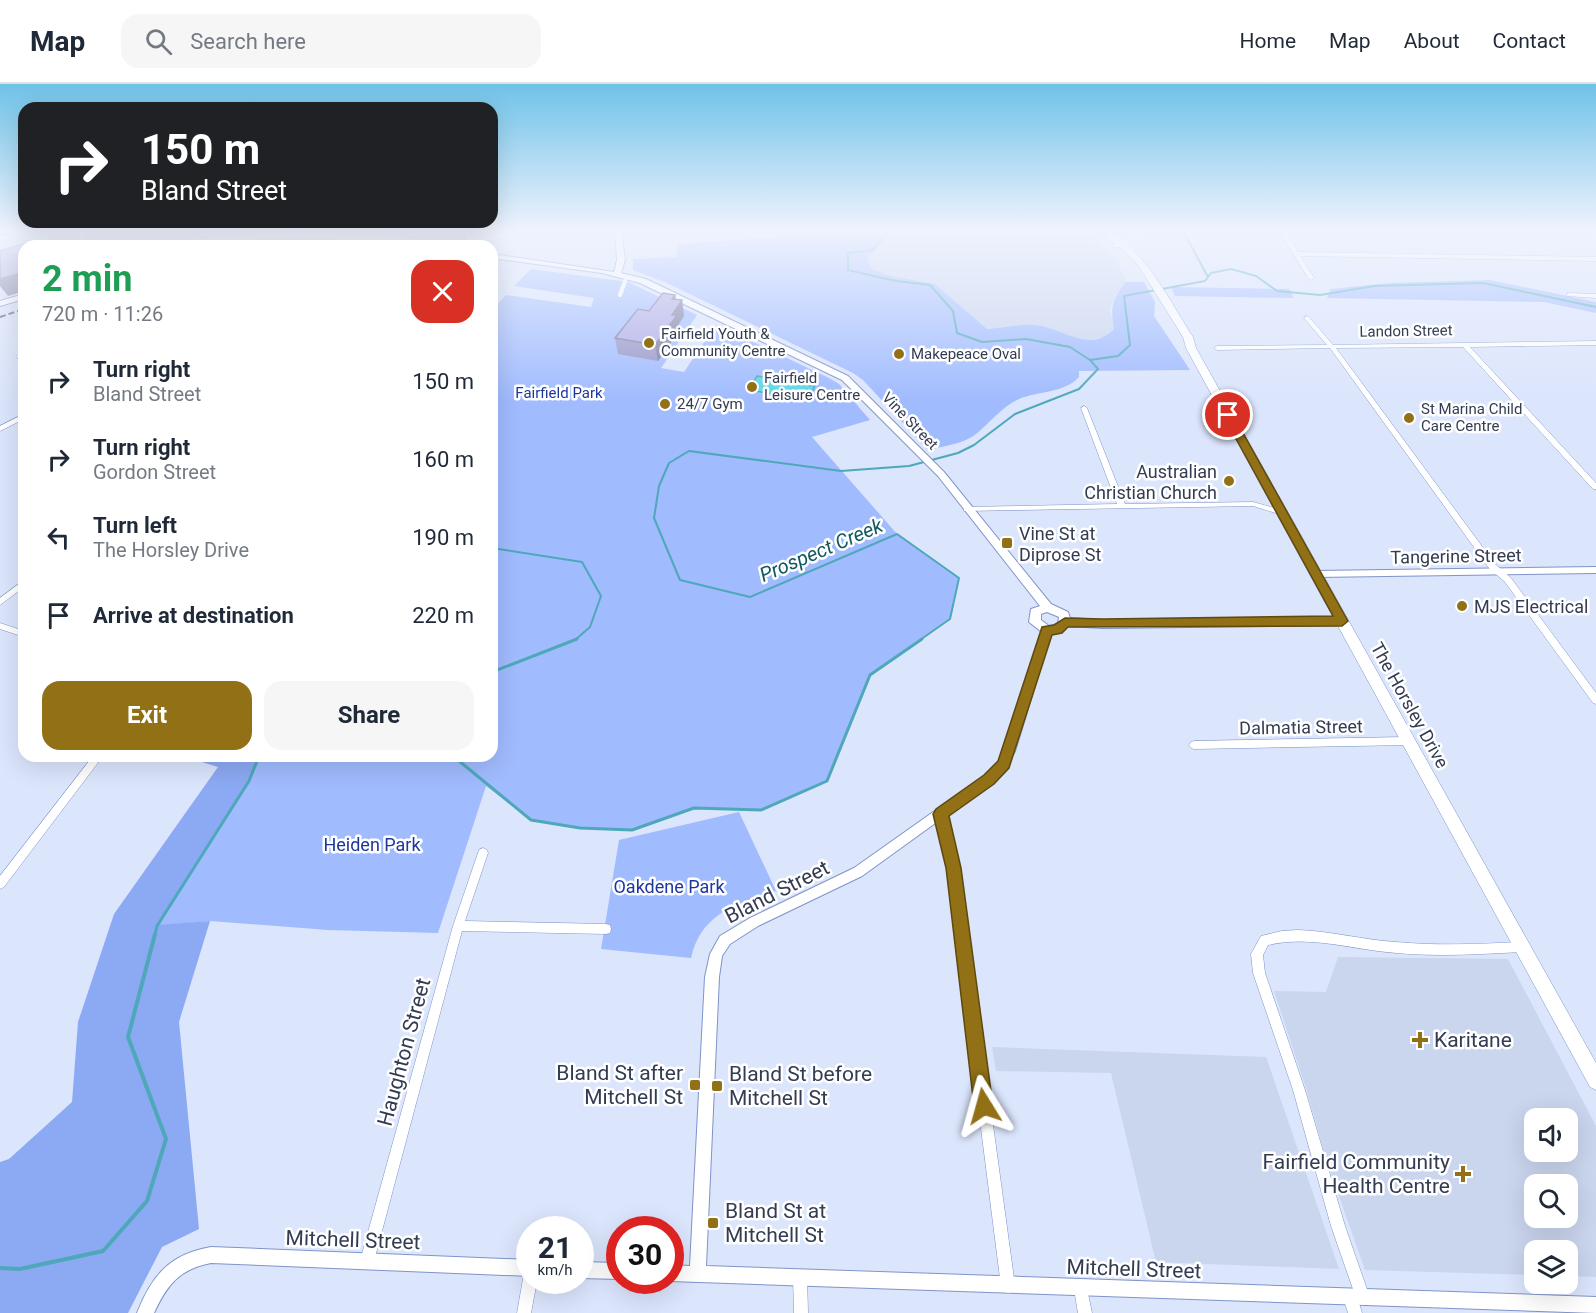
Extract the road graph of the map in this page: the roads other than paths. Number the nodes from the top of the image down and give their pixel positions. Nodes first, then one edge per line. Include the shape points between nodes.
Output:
1 (621, 286) edge
2 (658, 286) edge
3 (1150, 286) edge
4 (1153, 286) edge
5 (620, 295) dead end
6 (1569, 295) dead end
7 (1596, 296) edge
8 (18, 298) edge
9 (0, 304) edge
10 (1307, 318) dead end
11 (1596, 343) edge
12 (1464, 344) junction
13 (1331, 346) junction
14 (1191, 348) junction
15 (1217, 348) dead end
16 (1084, 408) dead end
17 (18, 419) edge
18 (0, 429) edge
19 (1596, 487) edge
20 (1272, 495) junction
21 (1253, 504) junction
22 (1122, 506) junction
23 (968, 509) junction
24 (1282, 513) junction
25 (1596, 570) edge
26 (1497, 571) junction
27 (1316, 574) junction
28 (18, 588) edge
29 (0, 602) edge
30 (1047, 607) junction
31 (1342, 621) junction
32 (1065, 622) junction
33 (0, 626) edge
34 (1047, 630) junction
35 (18, 632) edge
36 (1596, 700) edge
37 (1408, 741) junction
38 (1194, 745) dead end
39 (93, 762) edge
40 (941, 814) junction
41 (483, 853) dead end
42 (0, 884) edge
43 (458, 927) junction
44 (606, 929) dead end
45 (1522, 947) junction
46 (1596, 1081) edge
47 (367, 1261) junction
48 (516, 1267) edge
49 (684, 1274) edge
50 (698, 1274) junction
51 (800, 1277) junction
52 (1008, 1286) junction
53 (1081, 1289) junction
54 (527, 1294) edge
55 (1356, 1298) junction
56 (1596, 1305) edge
57 (145, 1313) edge
58 (524, 1313) edge
59 (801, 1313) edge
60 (1085, 1313) edge
61 (1355, 1313) edge

1 - 5 street
2 - 23 main road, Vine Street via 838,373 915,447
3 - 14 main road, The Horsley Drive via 1155,302 1178,338
4 - 14 main road, The Horsley Drive via 1188,337
6 - 7 street
8 - 9 main road
10 - 13 street
11 - 12 street, Landon Street
12 - 13 street, Landon Street
12 - 19 street
13 - 15 street, Landon Street
13 - 26 street
14 - 20 main road, The Horsley Drive
16 - 22 street
17 - 18 street
20 - 21 street
20 - 24 main road, The Horsley Drive
21 - 22 street
21 - 24 street
22 - 23 street
23 - 30 main road, Vine Street
24 - 27 main road, The Horsley Drive
25 - 26 street, Tangerine Street
26 - 27 street, Tangerine Street
26 - 36 street via 1508,580
27 - 31 main road, The Horsley Drive
28 - 29 street
30 - 32 main road via 1061,612
30 - 34 main road via 1033,615 1038,626
31 - 32 main road
31 - 37 main road, The Horsley Drive
32 - 34 main road via 1057,630
33 - 35 street
34 - 40 street, Bland Street via 1004,764
37 - 38 street, Dalmatia Street
37 - 45 main road, The Horsley Drive
39 - 42 street
40 - 50 street, Bland Street via 849,877 754,922 719,948 712,976
40 - 52 street via 954,868
41 - 43 street, Haughton Street
43 - 44 street
43 - 47 street, Haughton Street
45 - 46 main road, The Horsley Drive
45 - 55 street via 1396,948 1286,934 1265,940 1257,954 1259,973 1299,1090
47 - 48 street, Mitchell Street
47 - 57 street, Mitchell Street via 194,1257 177,1265 155,1292
49 - 50 street, Mitchell Street
50 - 51 street, Mitchell Street
51 - 52 street, Mitchell Street
51 - 59 street
52 - 53 street, Mitchell Street
53 - 55 street, Mitchell Street
53 - 60 street
54 - 58 street
55 - 56 street, Mitchell Street
55 - 61 street

